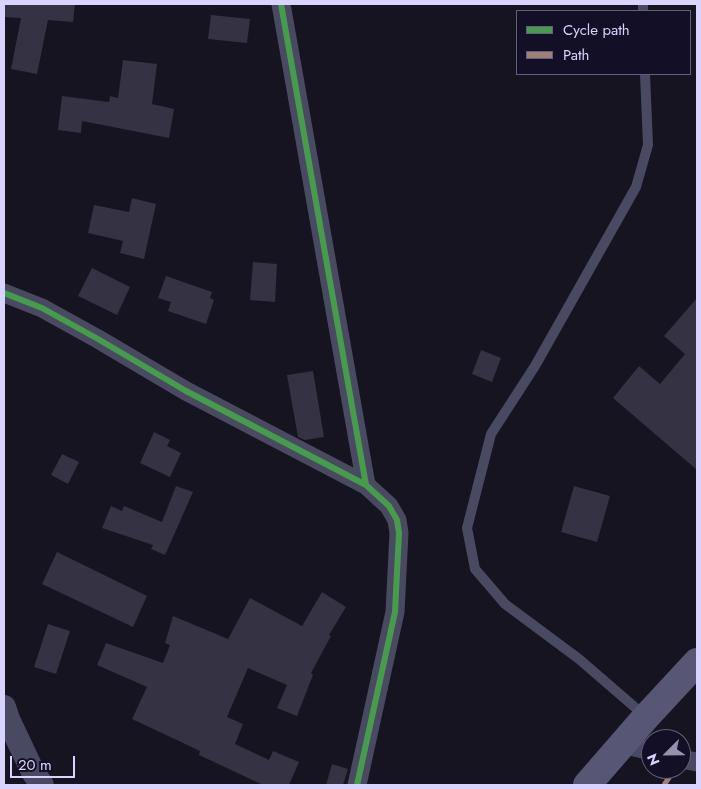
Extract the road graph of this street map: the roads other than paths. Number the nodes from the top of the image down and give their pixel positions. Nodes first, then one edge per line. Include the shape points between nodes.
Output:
1 (282, 4) edge
2 (646, 75) edge
3 (4, 294) edge
4 (366, 485) junction
5 (697, 662) edge
6 (4, 707) edge
7 (646, 717) junction
8 (622, 744) junction
9 (641, 749) edge
10 (42, 785) edge
11 (357, 785) edge
12 (587, 785) edge

1 - 4 street
2 - 7 lane via 648,145 636,187 535,366 491,434 467,528 475,569 505,604 579,659
3 - 4 street via 50,313 186,391
4 - 11 street via 388,506 397,520 400,544 395,612
5 - 7 main road
6 - 10 street
7 - 8 main road
8 - 9 street
8 - 12 main road

